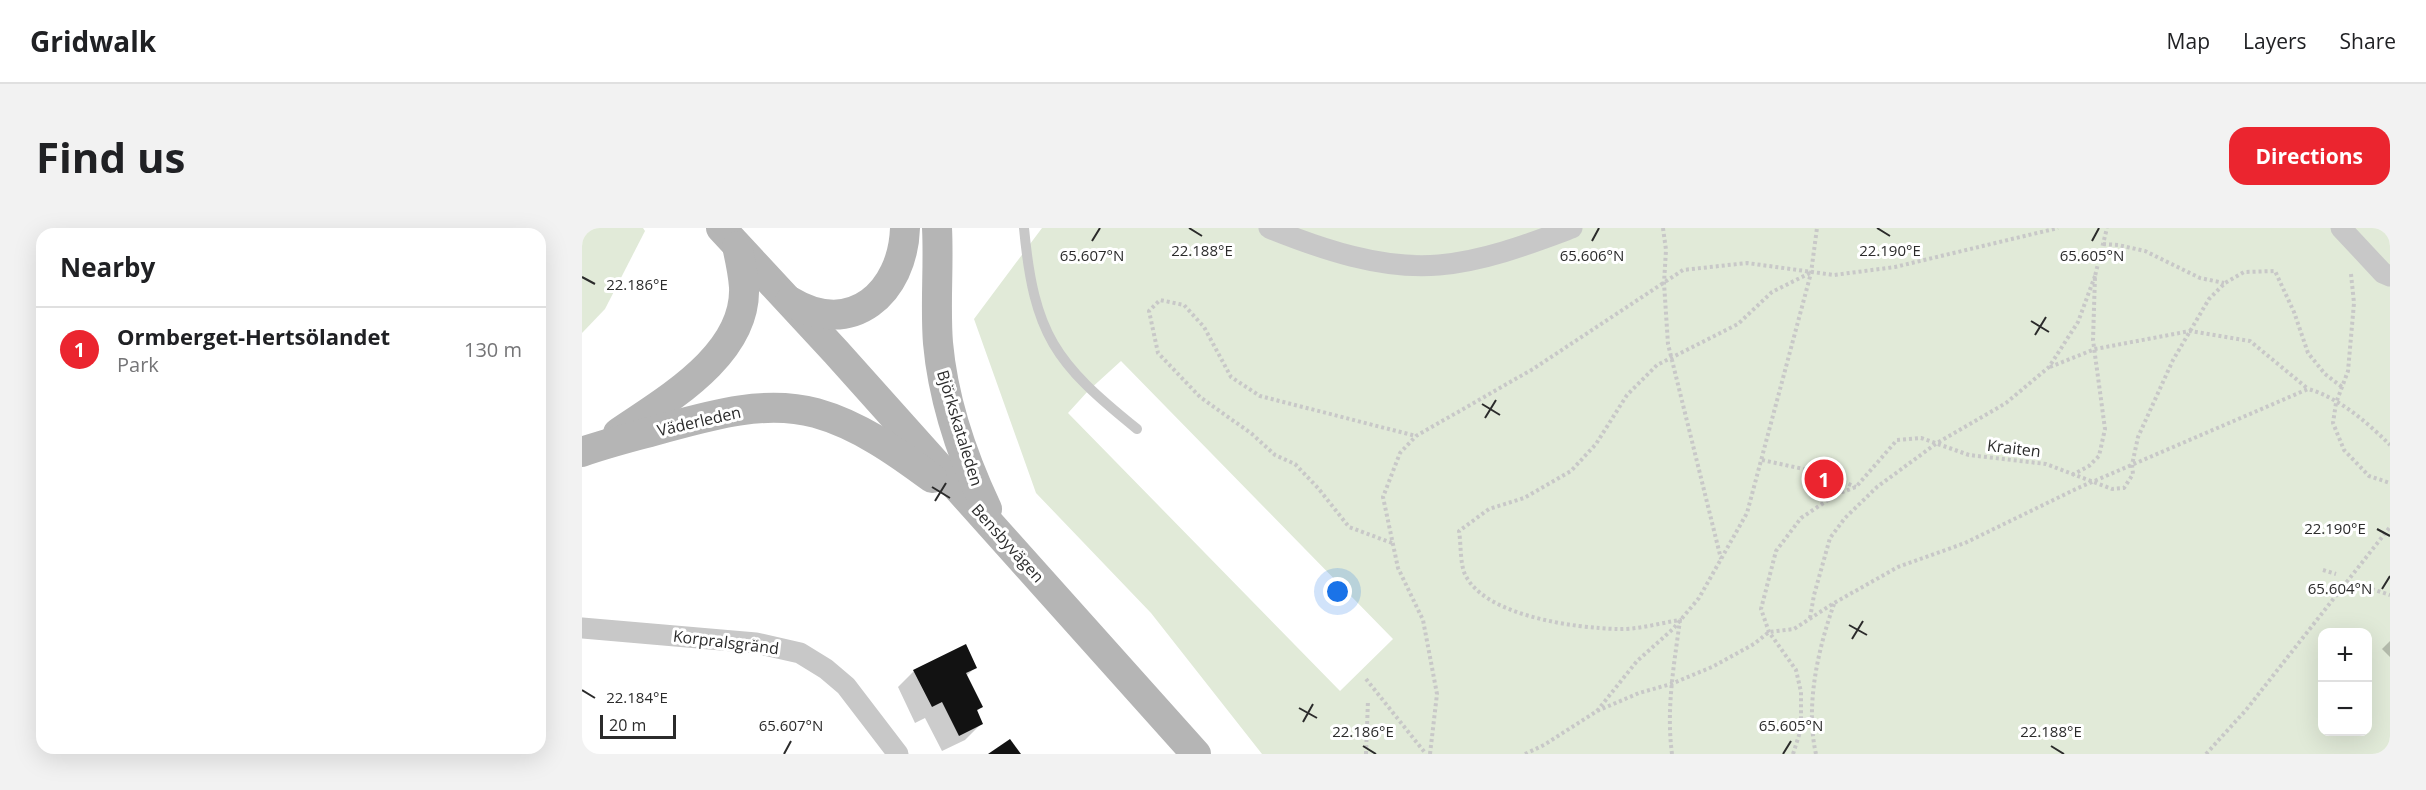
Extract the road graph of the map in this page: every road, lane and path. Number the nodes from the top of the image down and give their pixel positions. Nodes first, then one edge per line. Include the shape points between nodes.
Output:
1 (905, 228) edge
2 (937, 228) edge
3 (1024, 228) edge
4 (1269, 228) edge
5 (1572, 228) edge
6 (1663, 228) edge
7 (1817, 228) edge
8 (2058, 228) edge
9 (2108, 228) edge
10 (2341, 228) edge
11 (2053, 229) edge
12 (729, 237) edge
13 (2103, 244) junction
14 (2358, 248) junction
15 (1811, 273) junction
16 (2095, 276) junction
17 (2390, 276) edge
18 (1664, 283) junction
19 (2225, 283) junction
20 (787, 299) junction
21 (2190, 331) junction
22 (2095, 349) junction
23 (1672, 357) junction
24 (2049, 367) junction
25 (2342, 387) junction
26 (2308, 389) junction
27 (2336, 403) junction
28 (1137, 429) dead end
29 (1416, 436) junction
30 (1937, 443) junction
31 (2390, 445) edge
32 (589, 449) edge
33 (1762, 460) junction
34 (2132, 465) junction
35 (2072, 476) junction
36 (2092, 482) junction
37 (2390, 483) edge
38 (1856, 487) junction
39 (2390, 527) edge
40 (1393, 543) junction
41 (1011, 547) junction
42 (1721, 560) junction
43 (2323, 570) dead end
44 (2336, 574) dead end
45 (2366, 587) dead end
46 (2390, 595) edge
47 (1834, 603) junction
48 (1810, 619) junction
49 (1680, 620) junction
50 (582, 628) edge
51 (1769, 632) junction
52 (1366, 679) dead end
53 (1671, 684) junction
54 (1368, 700) dead end
55 (1597, 711) junction
56 (898, 754) edge
57 (1196, 754) edge
58 (1366, 754) edge
59 (1428, 754) edge
60 (1525, 754) edge
61 (1672, 754) edge
62 (1793, 754) edge
63 (1816, 754) edge
64 (2206, 754) edge

1 - 20 main road via 892,278 885,290 865,307 831,314 799,307
2 - 41 main road, Björkskataleden via 938,341 947,393 980,495
3 - 28 lane via 1039,315 1055,350 1100,400
4 - 5 street via 1338,252 1380,262 1420,265 1476,259
6 - 18 path
7 - 15 path
8 - 11 path
9 - 13 path
10 - 14 street
11 - 15 path via 1895,267 1834,275
12 - 20 main road, Bensbyvägen
12 - 32 main road, Väderleden via 744,288 741,313 729,338 714,360 689,384
13 - 16 path
13 - 19 path via 2145,251 2200,278
14 - 17 street
14 - 25 path via 2351,270 2354,303 2348,372
15 - 18 path via 1747,263 1683,270
15 - 23 path via 1772,292 1738,324
15 - 33 path
16 - 22 path
16 - 24 path via 2078,322
18 - 23 path
18 - 29 path via 1533,369
19 - 21 path, Kraiten via 2209,299
19 - 25 path, Kraiten via 2244,272 2275,271 2308,353
20 - 41 main road, Bensbyvägen
21 - 22 path
21 - 26 path via 2250,341
21 - 34 path, Kraiten via 2138,437
22 - 24 path
22 - 35 path via 2105,429 2099,456
23 - 42 path
23 - 49 path via 1657,365 1627,395 1596,444 1571,471 1524,498 1489,509 1460,531 1465,572 1480,593 1510,611 1540,619 1619,629
24 - 30 path via 2006,403
25 - 27 path
26 - 27 path
26 - 34 path
27 - 31 path
27 - 37 path via 2334,423 2344,450 2369,476
29 - 40 path via 1400,453 1383,497
29 - 40 path via 1260,396 1231,376 1204,327 1184,305 1160,300 1149,311 1158,353 1200,397 1275,455 1295,465 1348,527
30 - 35 path, Kraiten via 1969,455 2046,464
30 - 38 path, Kraiten via 1921,438 1897,440
30 - 48 path via 1877,488 1830,538
32 - 41 main road, Väderleden via 714,414 763,409 816,413 885,444 931,477
33 - 38 path via 1822,473
33 - 42 path via 1747,513
34 - 36 path
34 - 36 path, Kraiten via 2133,474 2124,488 2112,489
35 - 36 path, Kraiten
36 - 47 path via 1965,543 1898,567
38 - 51 path, Kraiten via 1837,494 1801,518 1776,551 1761,609
39 - 64 path via 2246,710
40 - 59 path via 1398,568 1423,620 1437,694
41 - 57 main road, Bensbyvägen
42 - 49 path via 1699,598
43 - 44 path
45 - 46 path
47 - 48 path
47 - 63 path via 1816,674 1811,726
48 - 51 path via 1794,630
49 - 53 path
49 - 55 path via 1637,661
50 - 56 street, Korpralsgränd via 756,643 800,653 846,686
51 - 53 path via 1712,667
51 - 62 path, Kraiten via 1796,670 1801,692 1801,729
52 - 59 path
53 - 55 path
53 - 61 path
54 - 58 path
55 - 60 path

